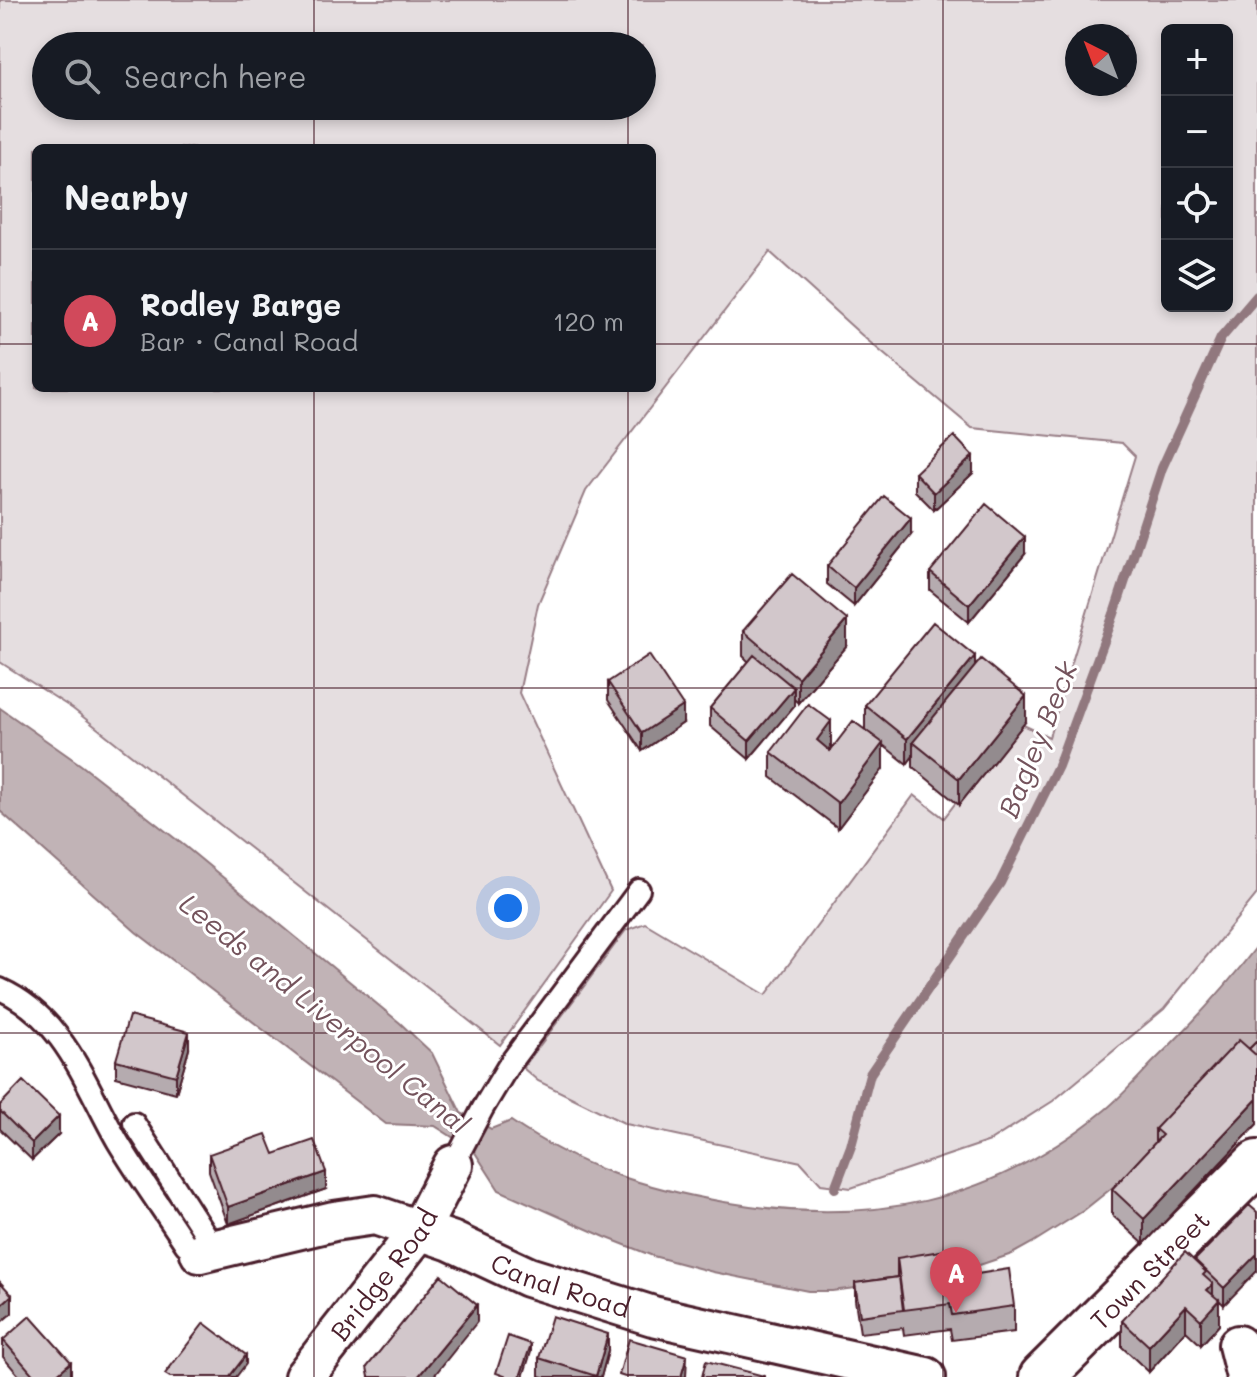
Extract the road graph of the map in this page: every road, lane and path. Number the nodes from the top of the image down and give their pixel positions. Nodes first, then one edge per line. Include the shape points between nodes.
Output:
1 (639, 890) dead end
2 (0, 989) edge
3 (134, 1123) dead end
4 (1257, 1163) edge
5 (453, 1165) joint
6 (419, 1231) junction
7 (208, 1251) junction
8 (314, 1371) edge
9 (926, 1377) edge
10 (1042, 1377) edge

1 - 5 lane via 510,1063
2 - 7 lane via 59,1035 119,1143 186,1245
3 - 7 lane
4 - 10 main road, Town Street
5 - 6 street, Bridge Road
6 - 7 street, Canal Road via 375,1215
6 - 8 street, Bridge Road
6 - 9 street, Canal Road via 528,1277 653,1316

